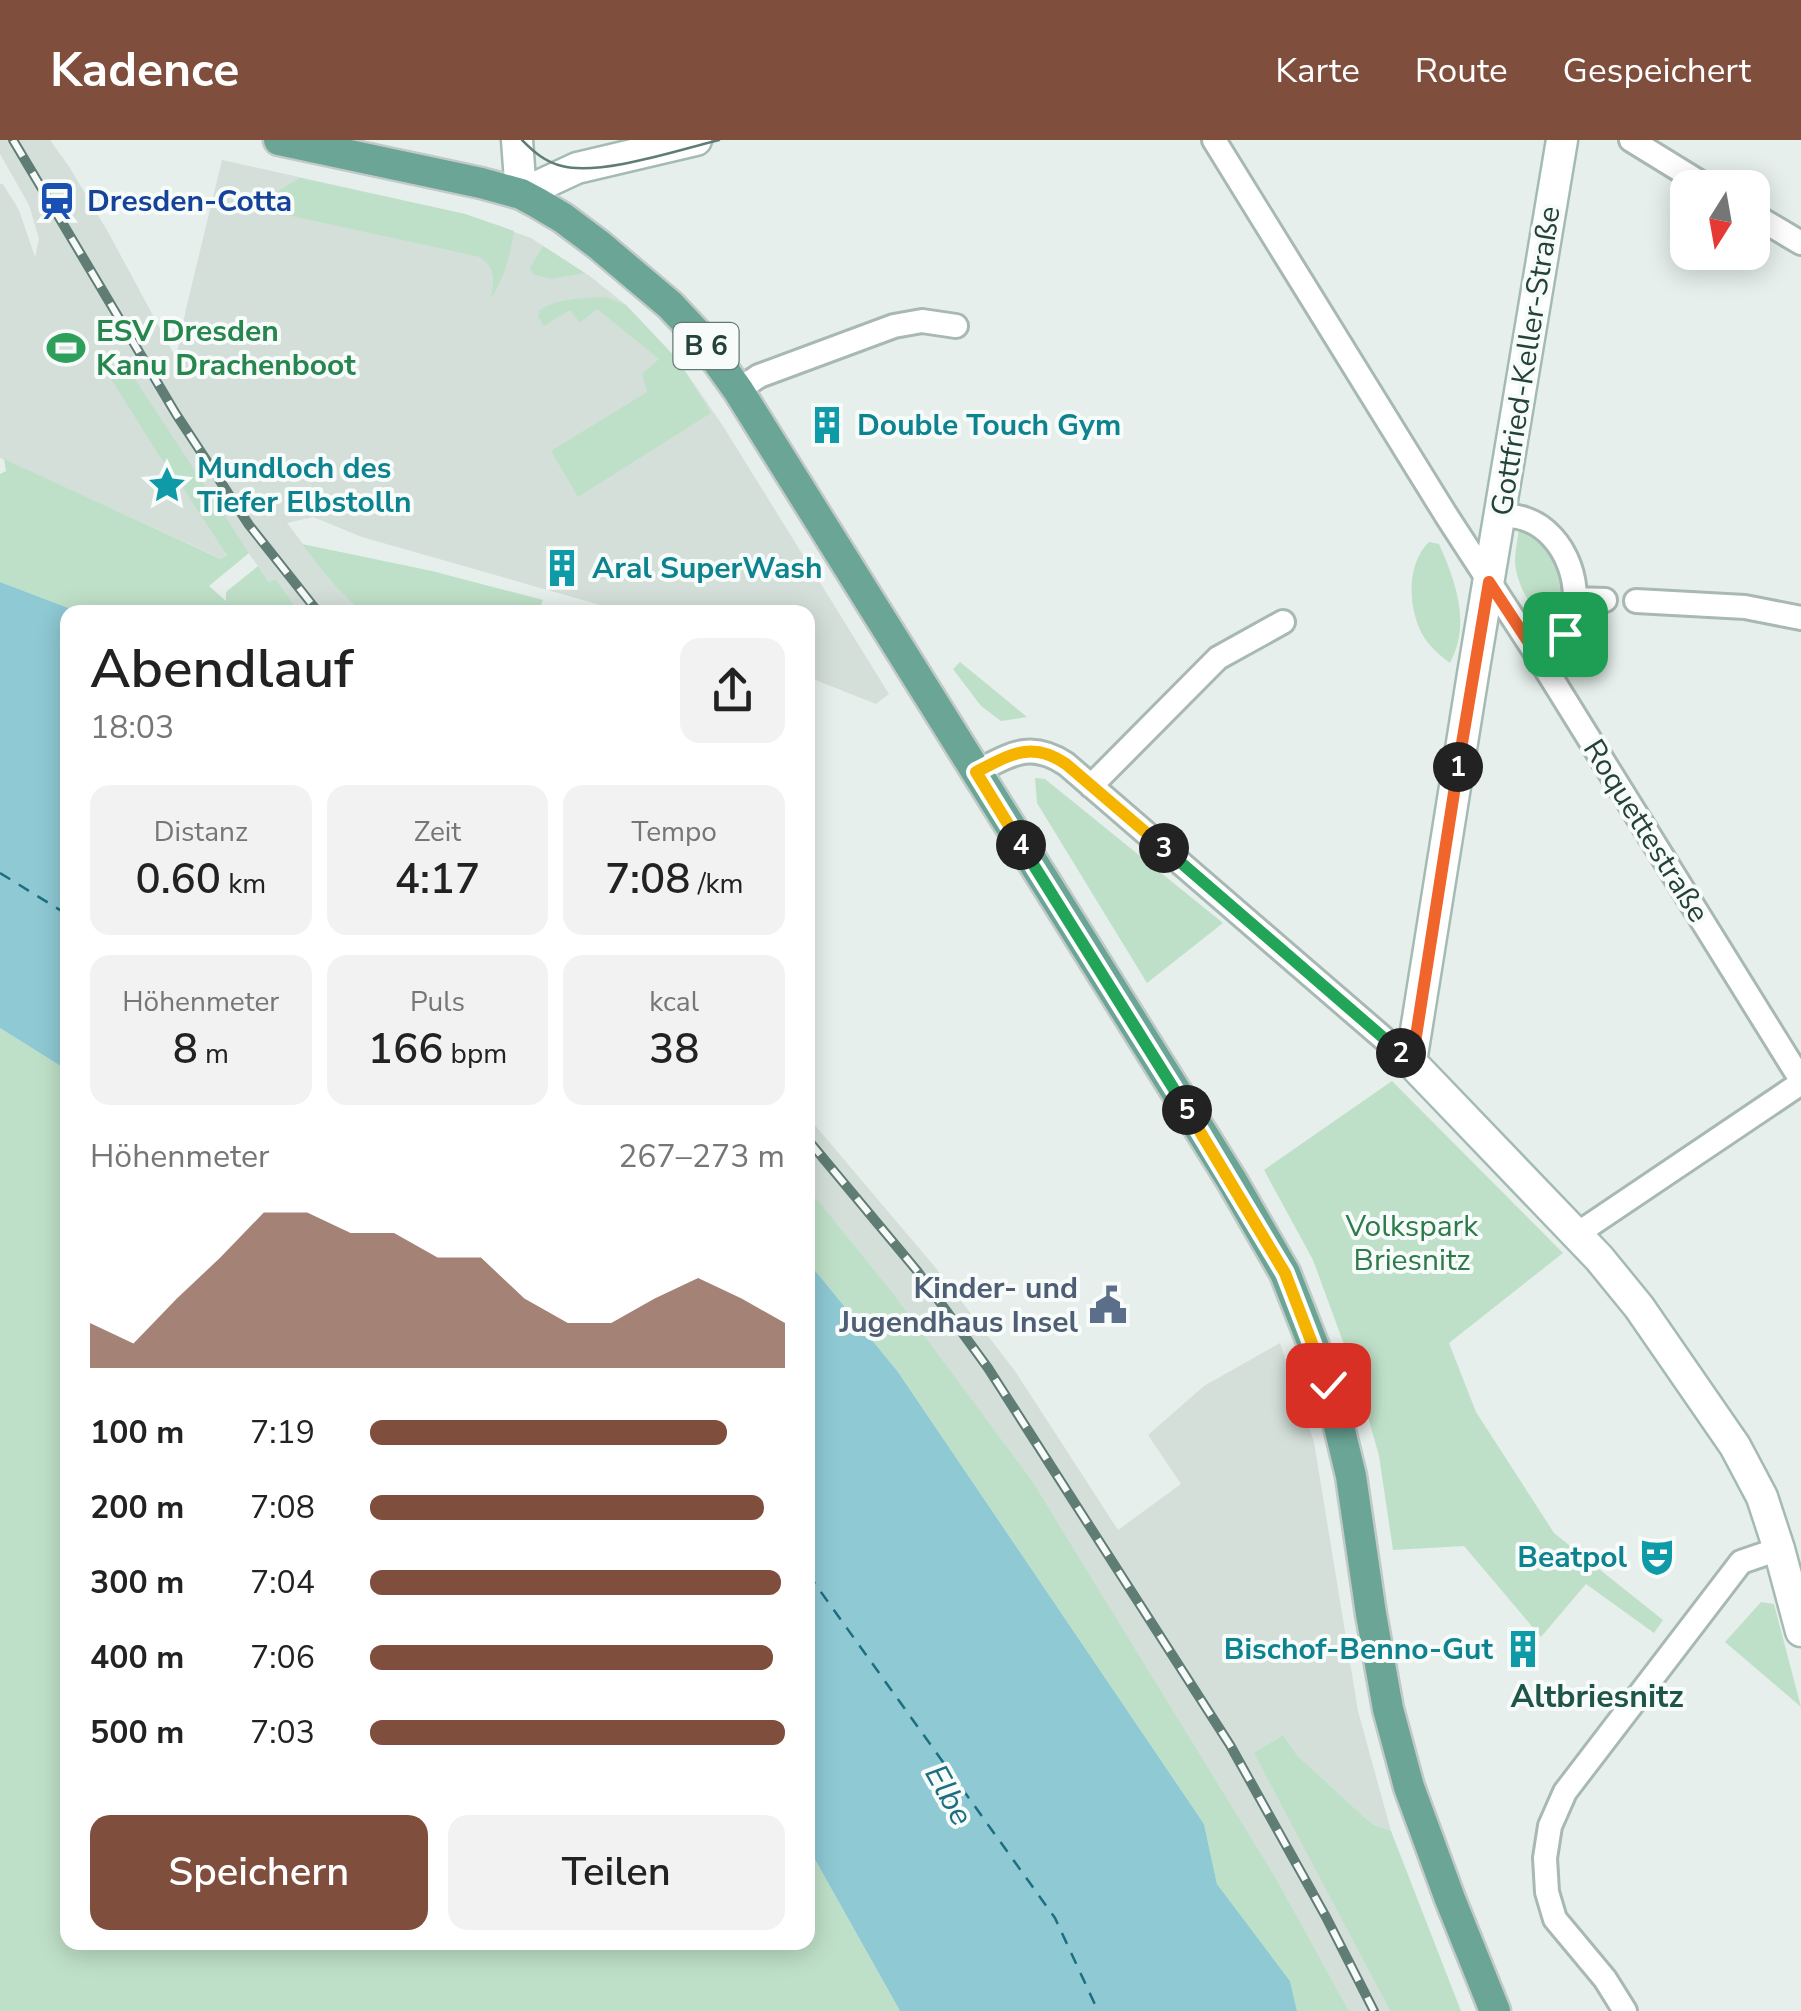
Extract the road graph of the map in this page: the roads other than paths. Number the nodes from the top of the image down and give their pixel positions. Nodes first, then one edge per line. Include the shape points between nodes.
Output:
1 (280, 140) edge
2 (518, 140) edge
3 (696, 140) edge
4 (1214, 140) edge
5 (1562, 140) edge
6 (1631, 140) edge
7 (1680, 170) edge
8 (521, 194) junction
9 (1770, 225) edge
10 (1801, 243) edge
11 (956, 326) dead end
12 (738, 390) junction
13 (1501, 514) junction
14 (1489, 582) junction
15 (1576, 599) junction
16 (1604, 600) dead end
17 (1636, 601) dead end
18 (1801, 618) edge
19 (1283, 622) dead end
20 (1539, 658) junction
21 (976, 772) junction
22 (1091, 786) junction
23 (1412, 1062) junction
24 (1801, 1082) edge
25 (1577, 1234) junction
26 (1790, 1542) edge
27 (1801, 1631) edge
28 (1495, 2011) edge
29 (1625, 2011) edge

1 - 8 main road, B 6
2 - 8 street
3 - 8 street via 577,168
4 - 14 street, Roquettestraße
5 - 13 street, Gottfried-Keller-Straße
6 - 7 street
8 - 12 main road, B 6 via 648,285 700,337
9 - 10 street
11 - 12 street via 894,326
12 - 21 main road, B 6
13 - 14 street, Gottfried-Keller-Straße
13 - 15 street via 1528,519 1556,540 1571,566
14 - 20 street, Roquettestraße
14 - 23 street, Gottfried-Keller-Straße
15 - 16 street
15 - 20 street via 1565,634
17 - 18 street via 1746,607
19 - 22 street via 1218,658
20 - 24 street, Roquettestraße
21 - 22 street via 1037,751
21 - 28 main road, B 6 via 1285,1273 1328,1385 1351,1476 1388,1710 1409,1786
22 - 23 street
23 - 25 street
24 - 25 street
25 - 26 street via 1640,1308 1735,1446
26 - 27 street
26 - 29 street via 1741,1562 1565,1792 1550,1826 1545,1858 1555,1918

